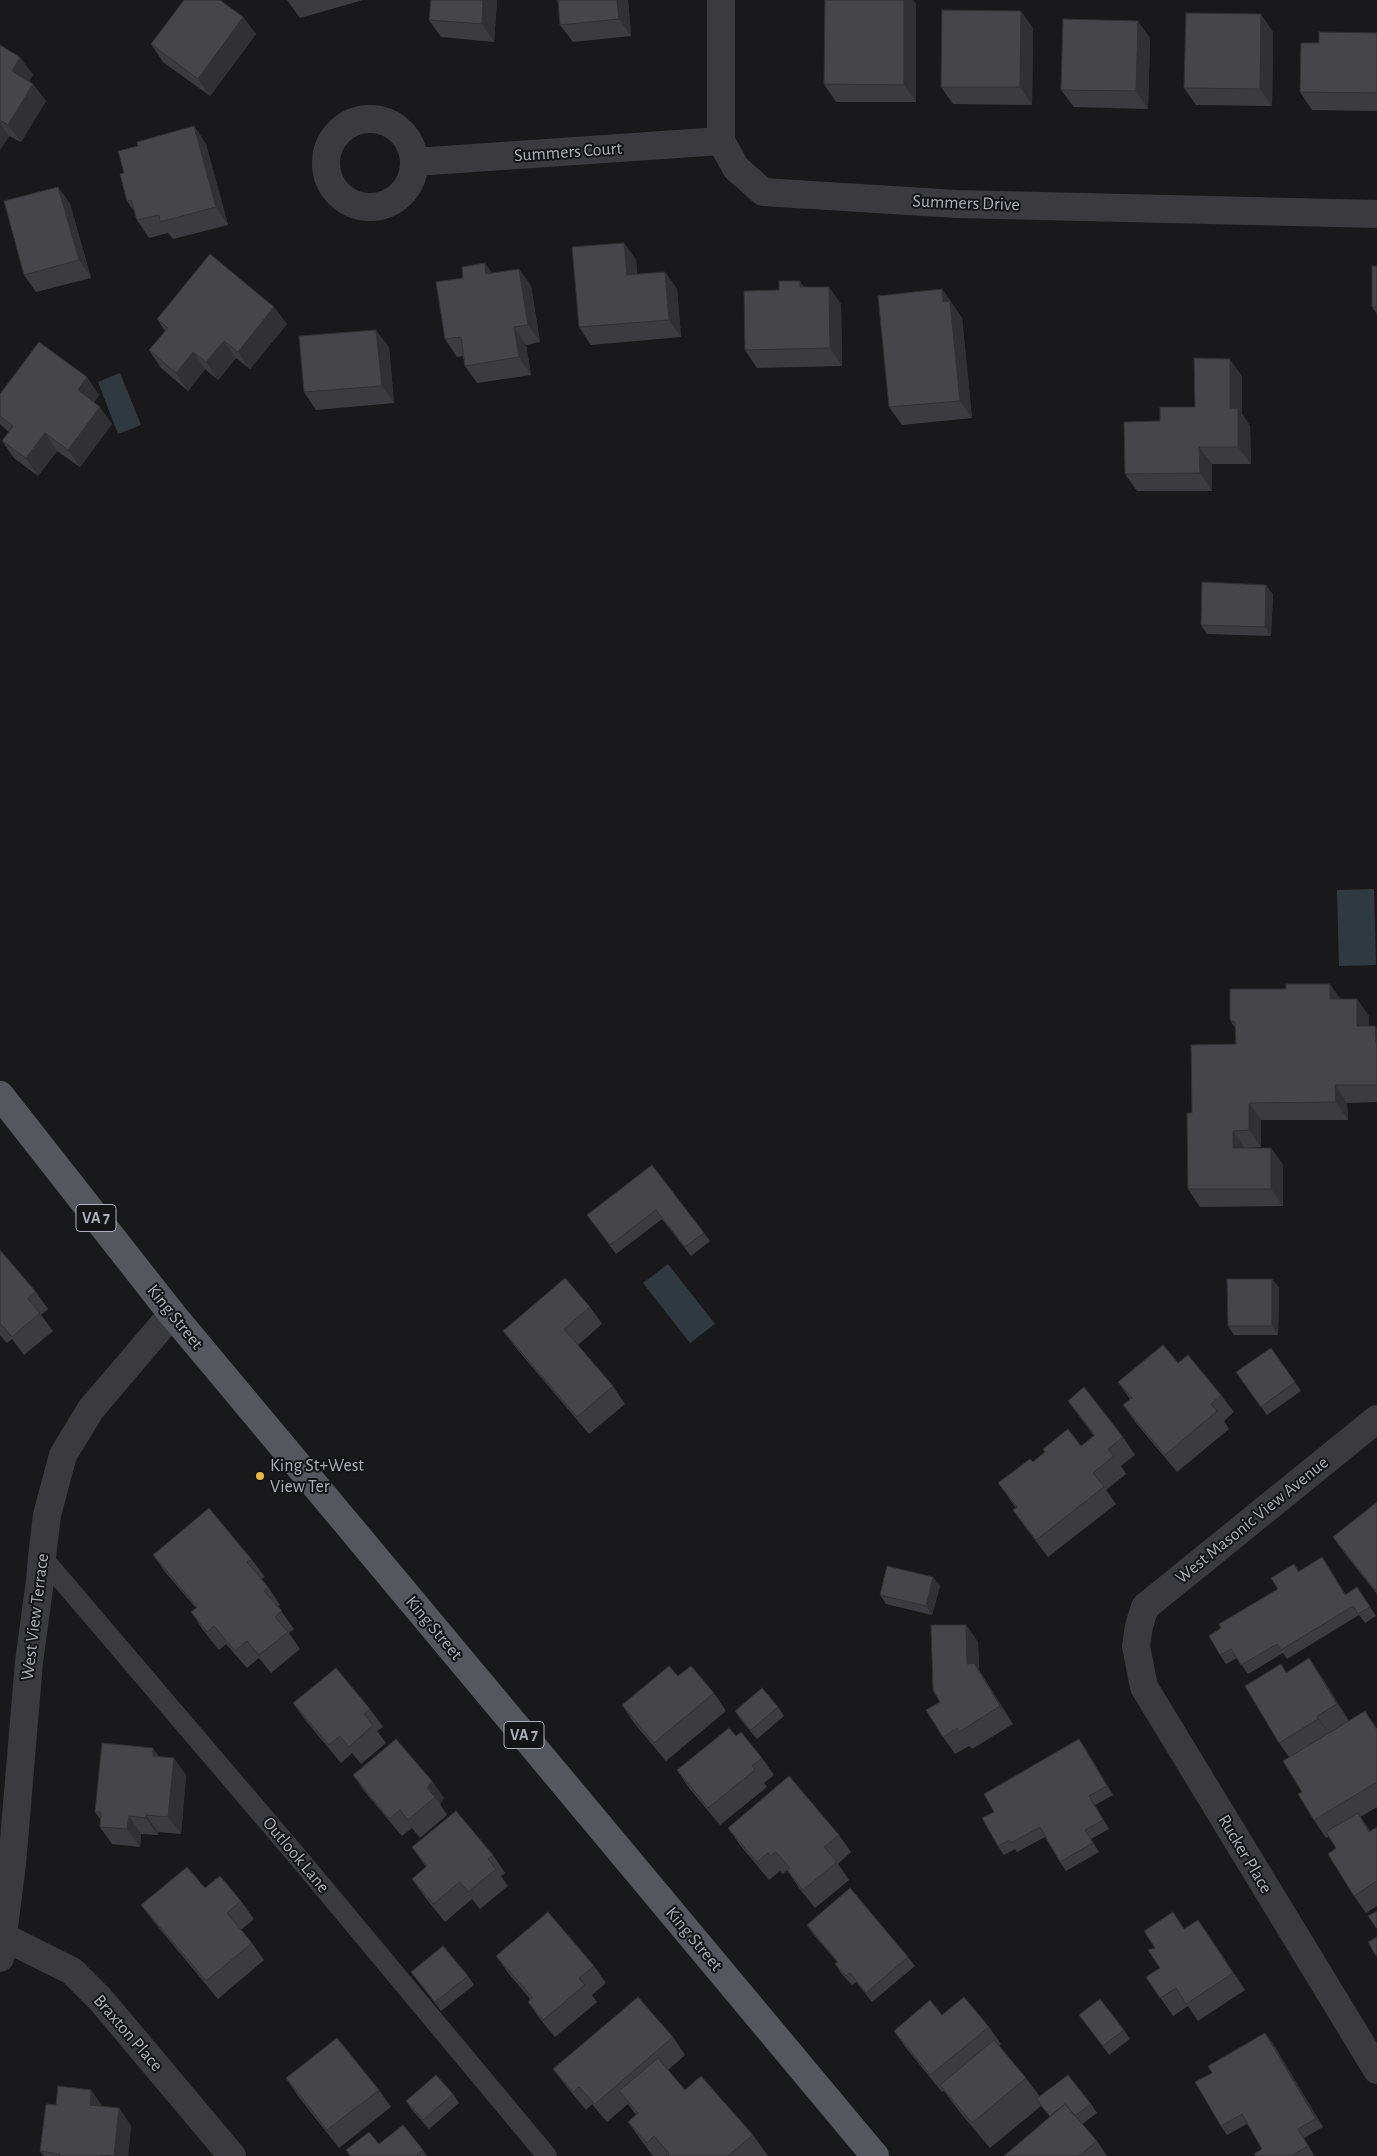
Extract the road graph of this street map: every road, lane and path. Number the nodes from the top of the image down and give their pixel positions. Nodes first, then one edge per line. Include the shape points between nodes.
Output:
1 (721, 0) edge
2 (721, 141) junction
3 (415, 162) dead end
4 (1377, 214) edge
5 (0, 1095) edge
6 (10, 1118) edge
7 (172, 1314) junction
8 (1377, 1419) edge
9 (42, 1558) junction
10 (1138, 1630) joint
11 (1, 1947) edge
12 (1377, 2070) edge
13 (232, 2156) edge
14 (547, 2156) edge
15 (875, 2156) edge

1 - 2 street, Summers Drive
2 - 3 street, Summers Court
2 - 4 street, Summers Drive via 736,168 763,192 958,204
5 - 6 main road, King Street / VA 7
6 - 7 main road, King Street / VA 7
7 - 9 street, West View Terrace via 91,1409 63,1455 47,1515
7 - 15 main road, King Street / VA 7
8 - 10 street, West Masonic View Avenue via 1145,1607
9 - 11 street, West View Terrace
9 - 14 lane, Outlook Lane via 297,1856
10 - 12 street, Rucker Place via 1136,1646 1144,1687
11 - 13 street, Braxton Place via 72,1971 101,2000

